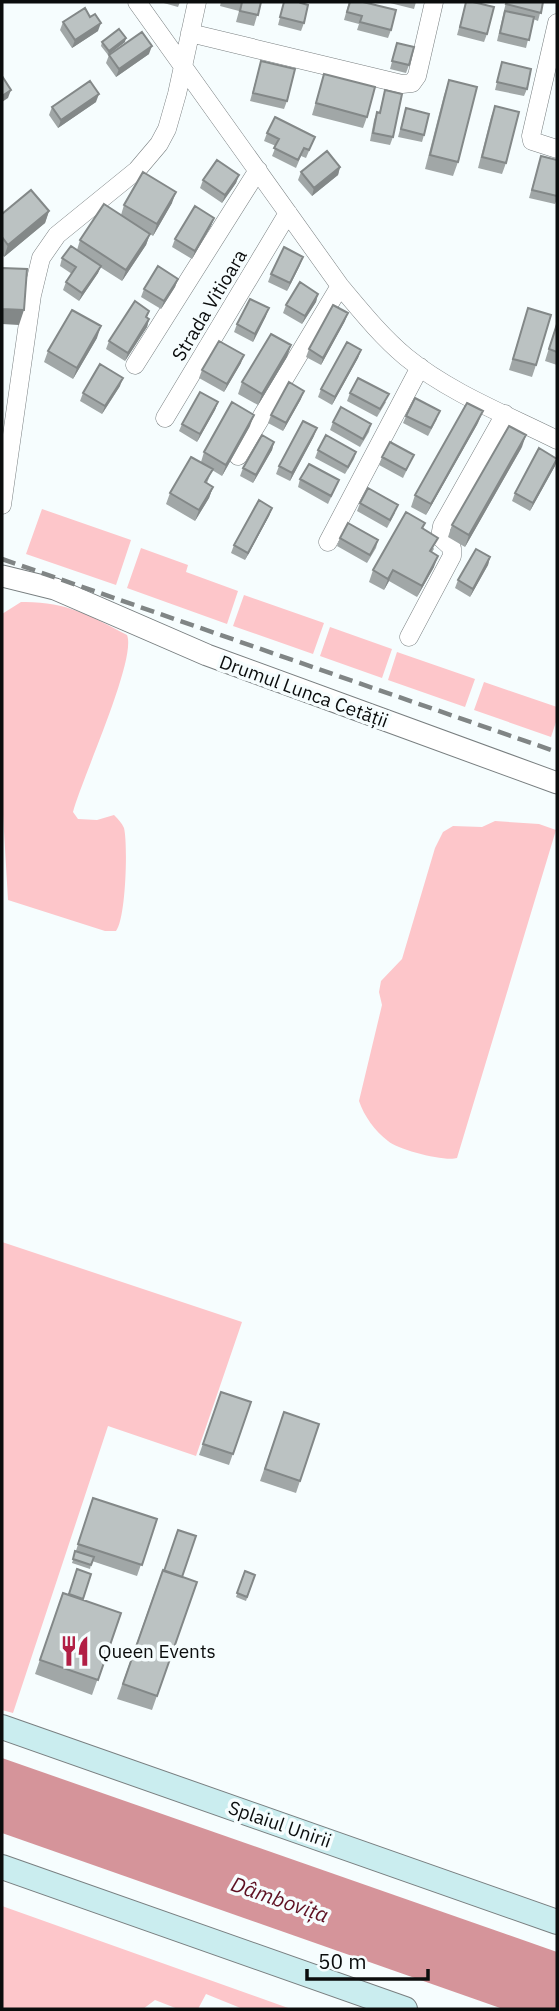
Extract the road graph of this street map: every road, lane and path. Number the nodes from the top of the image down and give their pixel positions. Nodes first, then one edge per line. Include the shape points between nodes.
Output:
1 (137, 2) edge
2 (197, 2) edge
3 (434, 2) edge
4 (557, 23) edge
5 (190, 33) junction
6 (183, 65) junction
7 (557, 149) edge
8 (258, 170) junction
9 (288, 213) junction
10 (340, 286) junction
11 (135, 365) dead end
12 (420, 367) junction
13 (505, 414) junction
14 (165, 418) dead end
15 (557, 440) edge
16 (238, 456) edge
17 (2, 501) edge
18 (328, 542) dead end
19 (2, 576) edge
20 (55, 589) junction
21 (2, 591) edge
22 (409, 637) dead end
23 (557, 783) edge
24 (2, 1727) edge
25 (2, 1867) edge
26 (557, 1922) edge
27 (405, 2009) edge

1 - 6 street
2 - 5 street
3 - 5 street via 412,83
4 - 7 street via 531,136 538,144
5 - 6 street
6 - 8 street
6 - 17 street via 167,129 150,157 57,235 41,258
8 - 9 street
8 - 11 street, Strada Vitioara
9 - 10 street
9 - 14 street, Strada Vitioara
10 - 12 street via 385,338
10 - 16 street
12 - 13 street
12 - 18 street
13 - 15 street
13 - 22 street via 442,526 440,537 452,548 453,556
19 - 20 street, Drumul Lunca Cetății
20 - 21 street, Drumul Lunca Cetății
20 - 23 street, Drumul Lunca Cetății via 207,655
24 - 26 main road, Splaiul Unirii
25 - 27 main road

